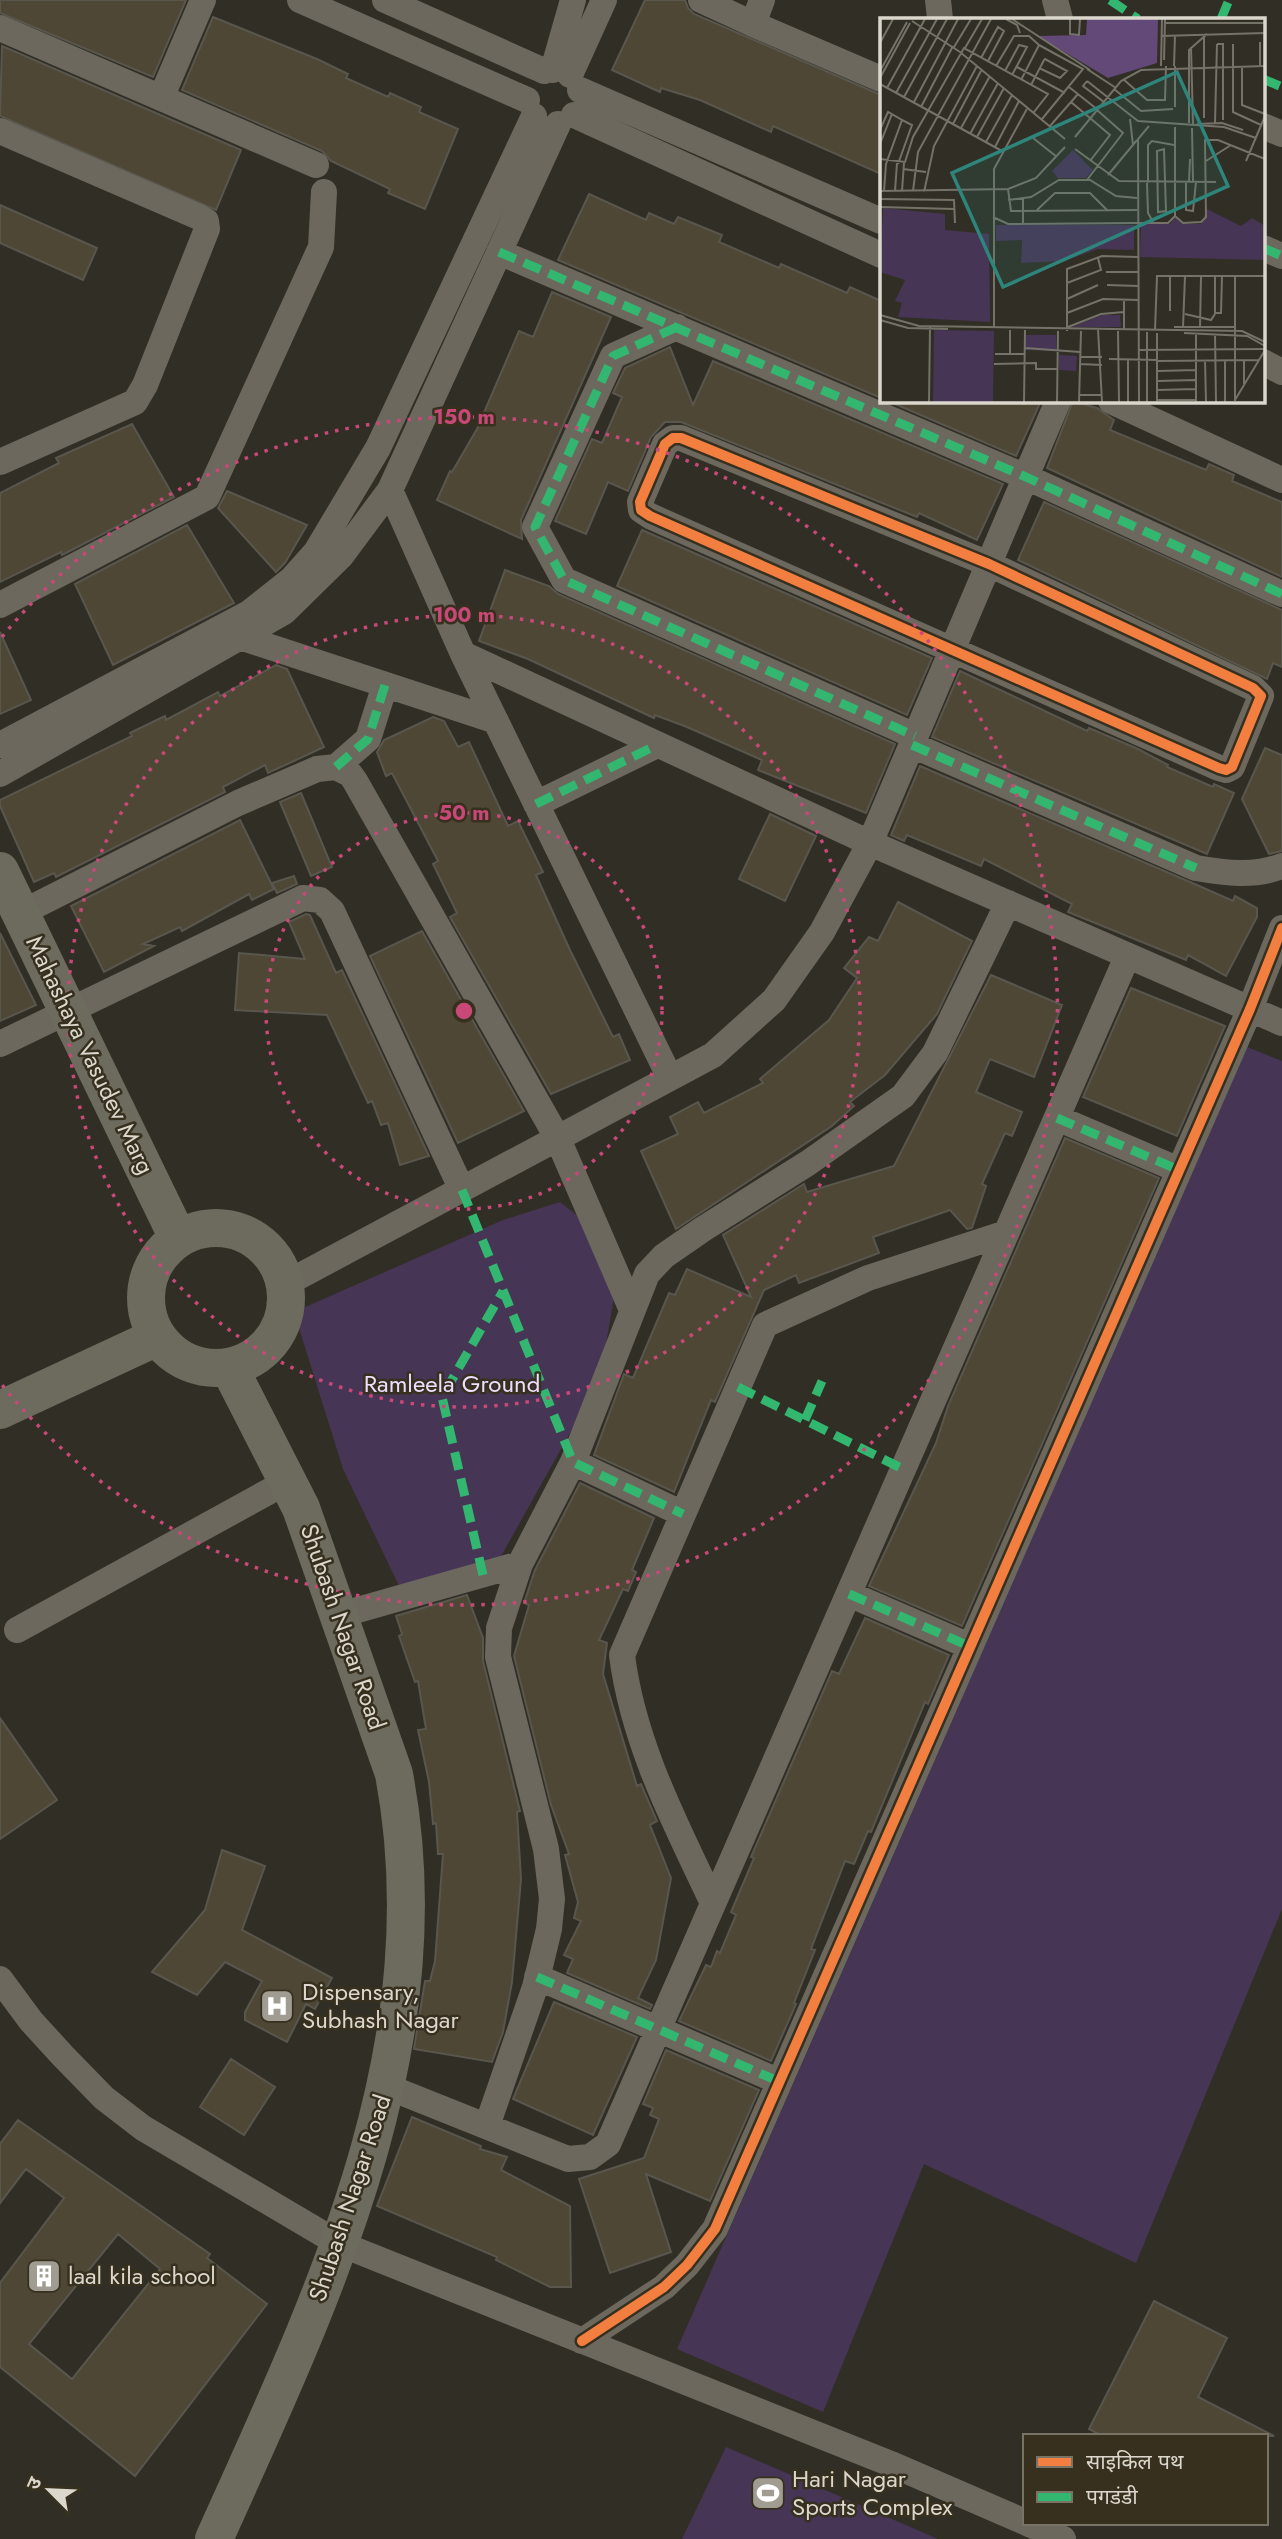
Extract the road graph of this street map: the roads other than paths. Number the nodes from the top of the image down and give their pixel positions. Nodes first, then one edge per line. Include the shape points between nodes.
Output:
1 (203, 0) edge
2 (300, 0) edge
3 (385, 0) edge
4 (573, 0) edge
5 (604, 0) edge
6 (701, 0) edge
7 (938, 0) edge
8 (1055, 0) edge
9 (757, 12) edge
10 (940, 18) edge
11 (1060, 18) edge
12 (0, 28) edge
13 (562, 76) junction
14 (880, 78) edge
15 (161, 98) junction
16 (548, 114) junction
17 (1264, 126) edge
18 (0, 131) edge
19 (1282, 134) edge
20 (316, 165) dead end
21 (324, 192) dead end
22 (880, 221) edge
23 (1264, 248) edge
24 (499, 252) junction
25 (880, 255) edge
26 (1282, 256) edge
27 (677, 327) junction
28 (1264, 363) edge
29 (1282, 372) edge
30 (1058, 402) edge
31 (1113, 402) edge
32 (0, 462) edge
33 (1026, 477) junction
34 (1282, 480) edge
35 (390, 490) junction
36 (989, 564) junction
37 (1282, 594) edge
38 (0, 605) edge
39 (243, 638) junction
40 (953, 649) junction
41 (463, 654) junction
42 (385, 685) junction
43 (496, 722) junction
44 (914, 741) junction
45 (0, 745) edge
46 (657, 745) junction
47 (336, 767) junction
48 (0, 774) edge
49 (536, 804) junction
50 (870, 844) junction
51 (1282, 866) edge
52 (9, 900) edge
53 (1008, 904) junction
54 (1282, 928) edge
55 (1127, 957) junction
56 (1250, 1009) junction
57 (69, 1010) junction
58 (1282, 1023) edge
59 (0, 1044) edge
60 (670, 1078) junction
61 (1057, 1118) junction
62 (558, 1139) junction
63 (1179, 1170) junction
64 (462, 1190) junction
65 (1006, 1233) junction
66 (178, 1238) junction
67 (285, 1284) junction
68 (632, 1310) junction
69 (157, 1337) junction
70 (229, 1367) junction
71 (0, 1410) edge
72 (573, 1462) junction
73 (288, 1481) junction
74 (683, 1514) junction
75 (520, 1564) junction
76 (849, 1594) junction
77 (340, 1615) junction
78 (17, 1630) dead end
79 (969, 1646) junction
80 (713, 1903) junction
81 (537, 1977) junction
82 (0, 1979) edge
83 (658, 2030) junction
84 (778, 2081) junction
85 (388, 2087) junction
86 (487, 2126) junction
87 (338, 2243) junction
88 (582, 2341) junction
89 (1023, 2522) edge
90 (1031, 2525) edge
91 (214, 2539) edge
92 (1063, 2539) edge

1 - 15 street
2 - 16 street
3 - 13 street
4 - 13 street
5 - 13 street
6 - 9 street
7 - 10 street
8 - 11 street
9 - 14 street
12 - 15 street
13 - 16 street via 581,99
13 - 16 street via 530,83
13 - 22 street
15 - 20 street
16 - 24 street
16 - 25 street
16 - 45 street via 379,448 316,552 292,579 249,613
17 - 19 street
18 - 32 street via 199,217 206,221 207,229 135,402
21 - 38 street via 321,247 207,498
23 - 26 street
24 - 27 street
24 - 35 street
27 - 33 street
27 - 44 street via 613,356 535,527 564,580
28 - 29 street
30 - 33 street
31 - 34 street
33 - 36 street
33 - 37 street
35 - 39 street via 341,555 285,612
35 - 41 street
36 - 40 street
36 - 40 street via 1254,688 1261,696 1258,707 1232,766 1226,770
36 - 40 street via 681,438 665,444 640,502 641,510 650,516
39 - 42 street
39 - 48 street
40 - 44 street
41 - 43 street
41 - 46 street
42 - 43 street
42 - 47 street via 368,738
43 - 49 street
44 - 50 street
44 - 51 street via 1196,868 1265,873
46 - 49 street
46 - 50 street
47 - 52 street via 326,766
47 - 62 street via 355,780
49 - 60 street
50 - 53 street
50 - 60 street via 822,932 775,1000 713,1055
52 - 57 street, Mahashaya Vasudev Marg
53 - 55 street
53 - 68 street via 934,1053 903,1096 664,1256 647,1274
54 - 56 street
55 - 56 street
55 - 61 street
56 - 58 street
56 - 63 street
57 - 59 street
57 - 64 street via 303,898 320,900 332,911
57 - 66 street, Mahashaya Vasudev Marg
60 - 62 street
61 - 63 street
61 - 65 street
62 - 64 street
62 - 68 street
63 - 79 street
64 - 67 street
65 - 74 street via 868,1278 765,1325
65 - 76 street
66 - 67 street via 203,1228 230,1228 256,1239 275,1258
66 - 69 street via 158,1258 147,1283 147,1311
67 - 70 street via 285,1312 274,1337 255,1356
68 - 72 street
69 - 70 street via 176,1356 202,1367
69 - 71 street
70 - 73 street, Shubash Nagar Road
72 - 74 street
72 - 75 street
73 - 77 street, Shubash Nagar Road
73 - 78 street
74 - 80 street via 622,1655 627,1696 664,1801
75 - 77 street
75 - 81 street via 502,1612 498,1657 550,1873 550,1928
76 - 79 street
76 - 80 street
77 - 85 street, Shubash Nagar Road via 394,1774 401,1812 405,1955
79 - 84 street
80 - 83 street
81 - 83 street
81 - 86 street
82 - 87 street via 31,2021 104,2098 143,2128
83 - 84 street
83 - 86 street via 608,2144 600,2152 568,2159
84 - 88 street via 715,2229 664,2287
85 - 86 street
85 - 87 street, Shubash Nagar Road
87 - 88 street
87 - 91 street, Shubash Nagar Road via 298,2352
88 - 89 street
90 - 92 street

